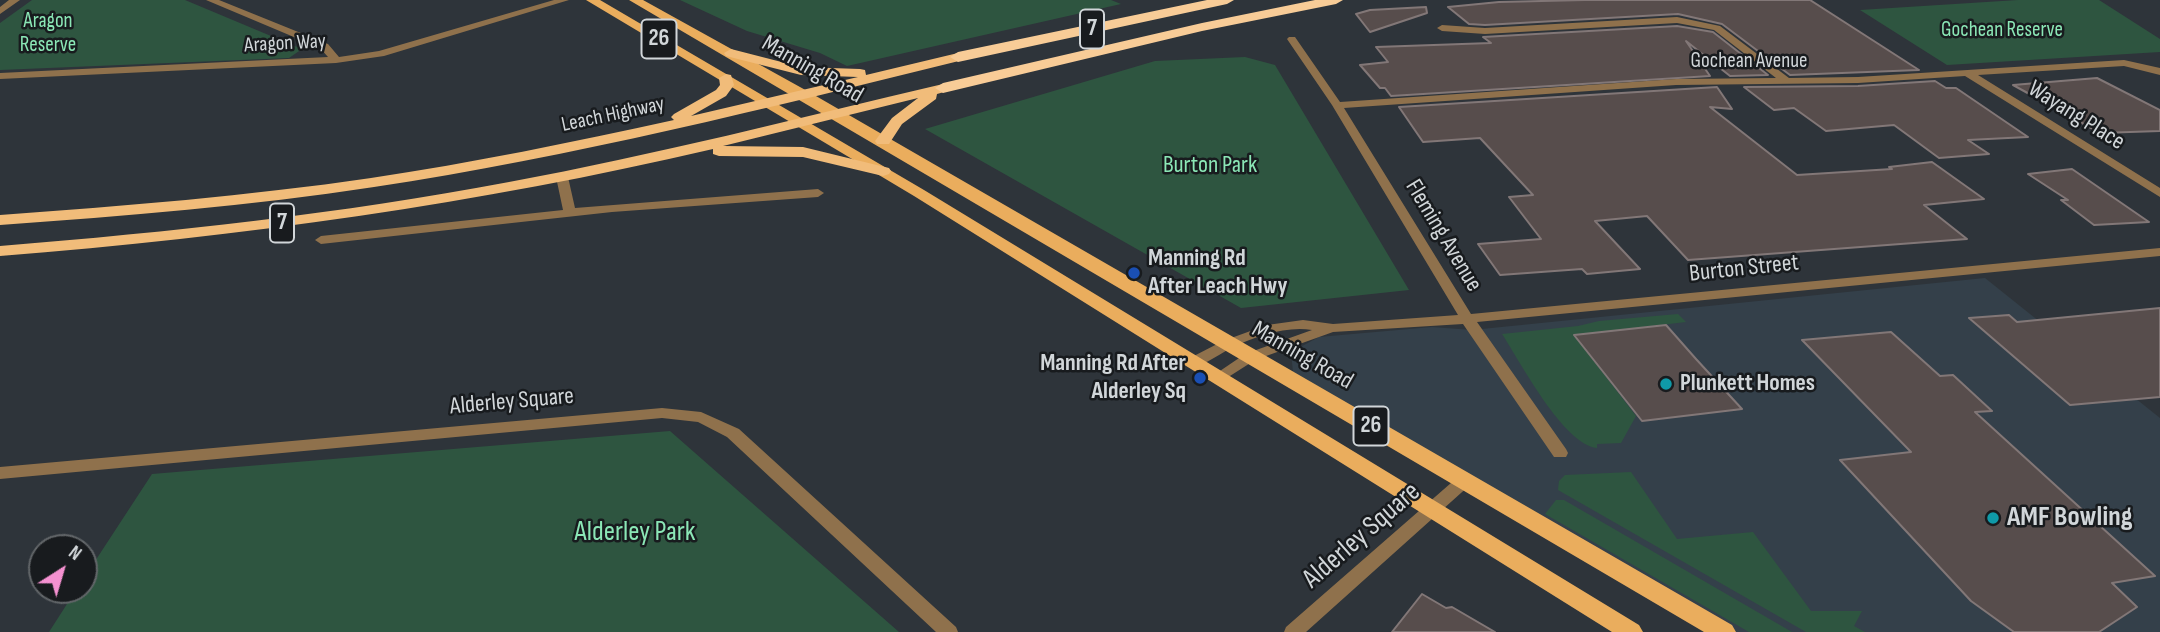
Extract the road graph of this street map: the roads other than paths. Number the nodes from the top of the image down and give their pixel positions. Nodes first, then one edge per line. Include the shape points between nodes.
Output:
1 (15, 0) edge
2 (211, 0) edge
3 (564, 0) edge
4 (592, 0) edge
5 (635, 0) edge
6 (1227, 0) edge
7 (1336, 0) edge
8 (0, 10) edge
9 (1442, 28) dead end
10 (1292, 39) dead end
11 (730, 53) junction
12 (958, 57) joint
13 (336, 60) junction
14 (898, 72) junction
15 (2160, 72) edge
16 (1969, 74) junction
17 (0, 76) edge
18 (726, 78) junction
19 (1787, 81) junction
20 (943, 88) junction
21 (804, 95) junction
22 (769, 103) junction
23 (1337, 105) junction
24 (836, 114) junction
25 (801, 122) junction
26 (657, 129) junction
27 (883, 141) junction
28 (663, 155) junction
29 (884, 171) junction
30 (562, 177) junction
31 (818, 193) dead end
32 (2160, 193) edge
33 (570, 212) junction
34 (0, 220) edge
35 (321, 240) dead end
36 (0, 251) edge
37 (2160, 252) edge
38 (1467, 319) junction
39 (1332, 328) junction
40 (1228, 344) junction
41 (1250, 357) junction
42 (1193, 362) junction
43 (1219, 378) junction
44 (1560, 453) dead end
45 (0, 473) edge
46 (1465, 480) junction
47 (1433, 510) junction
48 (949, 632) edge
49 (1293, 632) edge
50 (1630, 632) edge
51 (1724, 632) edge

1 - 8 street
2 - 13 street via 324,46
3 - 13 street, Aragon Way via 380,54
4 - 18 main road, Manning Road / 26
5 - 11 main road, Manning Road / 26
6 - 12 highway, Leach Highway / 7
7 - 20 highway, Leach Highway / 7
9 - 19 street via 1485,31 1698,22 1717,29
10 - 23 street, Fleming Avenue
11 - 14 highway via 813,72
11 - 21 main road, Manning Road / 26
12 - 14 highway, Leach Highway / 7
13 - 17 street, Aragon Way
14 - 21 highway, Leach Highway / 7
15 - 16 street, Gochean Avenue via 2124,64
16 - 19 street, Gochean Avenue
16 - 32 street, Wayang Place
18 - 22 main road, Manning Road / 26
18 - 26 highway via 727,85 720,93
19 - 23 street, Gochean Avenue via 1676,82
20 - 24 highway, Leach Highway / 7
20 - 27 highway via 908,111
21 - 22 highway, Leach Highway / 7
21 - 24 main road, Manning Road / 26
22 - 25 main road, Manning Road / 26
22 - 26 highway, Leach Highway / 7
23 - 38 street, Fleming Avenue
24 - 25 highway, Leach Highway / 7
24 - 27 main road, Manning Road / 26
25 - 28 highway, Leach Highway / 7
25 - 29 main road, Manning Road / 26
26 - 34 highway, Leach Highway / 7 via 410,177 192,205
27 - 40 main road, Manning Road / 26
28 - 29 highway via 780,149
28 - 30 highway, Leach Highway / 7
29 - 42 main road, Manning Road / 26
30 - 33 street
30 - 36 highway, Leach Highway / 7 via 317,219
31 - 33 street
33 - 35 street
37 - 38 street, Burton Street
38 - 39 street, Burton Street
38 - 44 street, Fleming Avenue
39 - 40 street, Burton Street via 1303,324 1267,329
39 - 41 street, Burton Street
40 - 41 main road, Manning Road / 26
40 - 42 street, Burton Street
41 - 43 street, Burton Street
41 - 46 main road, Manning Road / 26
42 - 43 main road, Manning Road / 26
43 - 47 main road, Manning Road / 26
45 - 48 street, Alderley Square via 662,413 701,417 733,433
46 - 47 street, Alderley Square
46 - 51 main road, Manning Road / 26
47 - 49 street, Alderley Square
47 - 50 main road, Manning Road / 26

